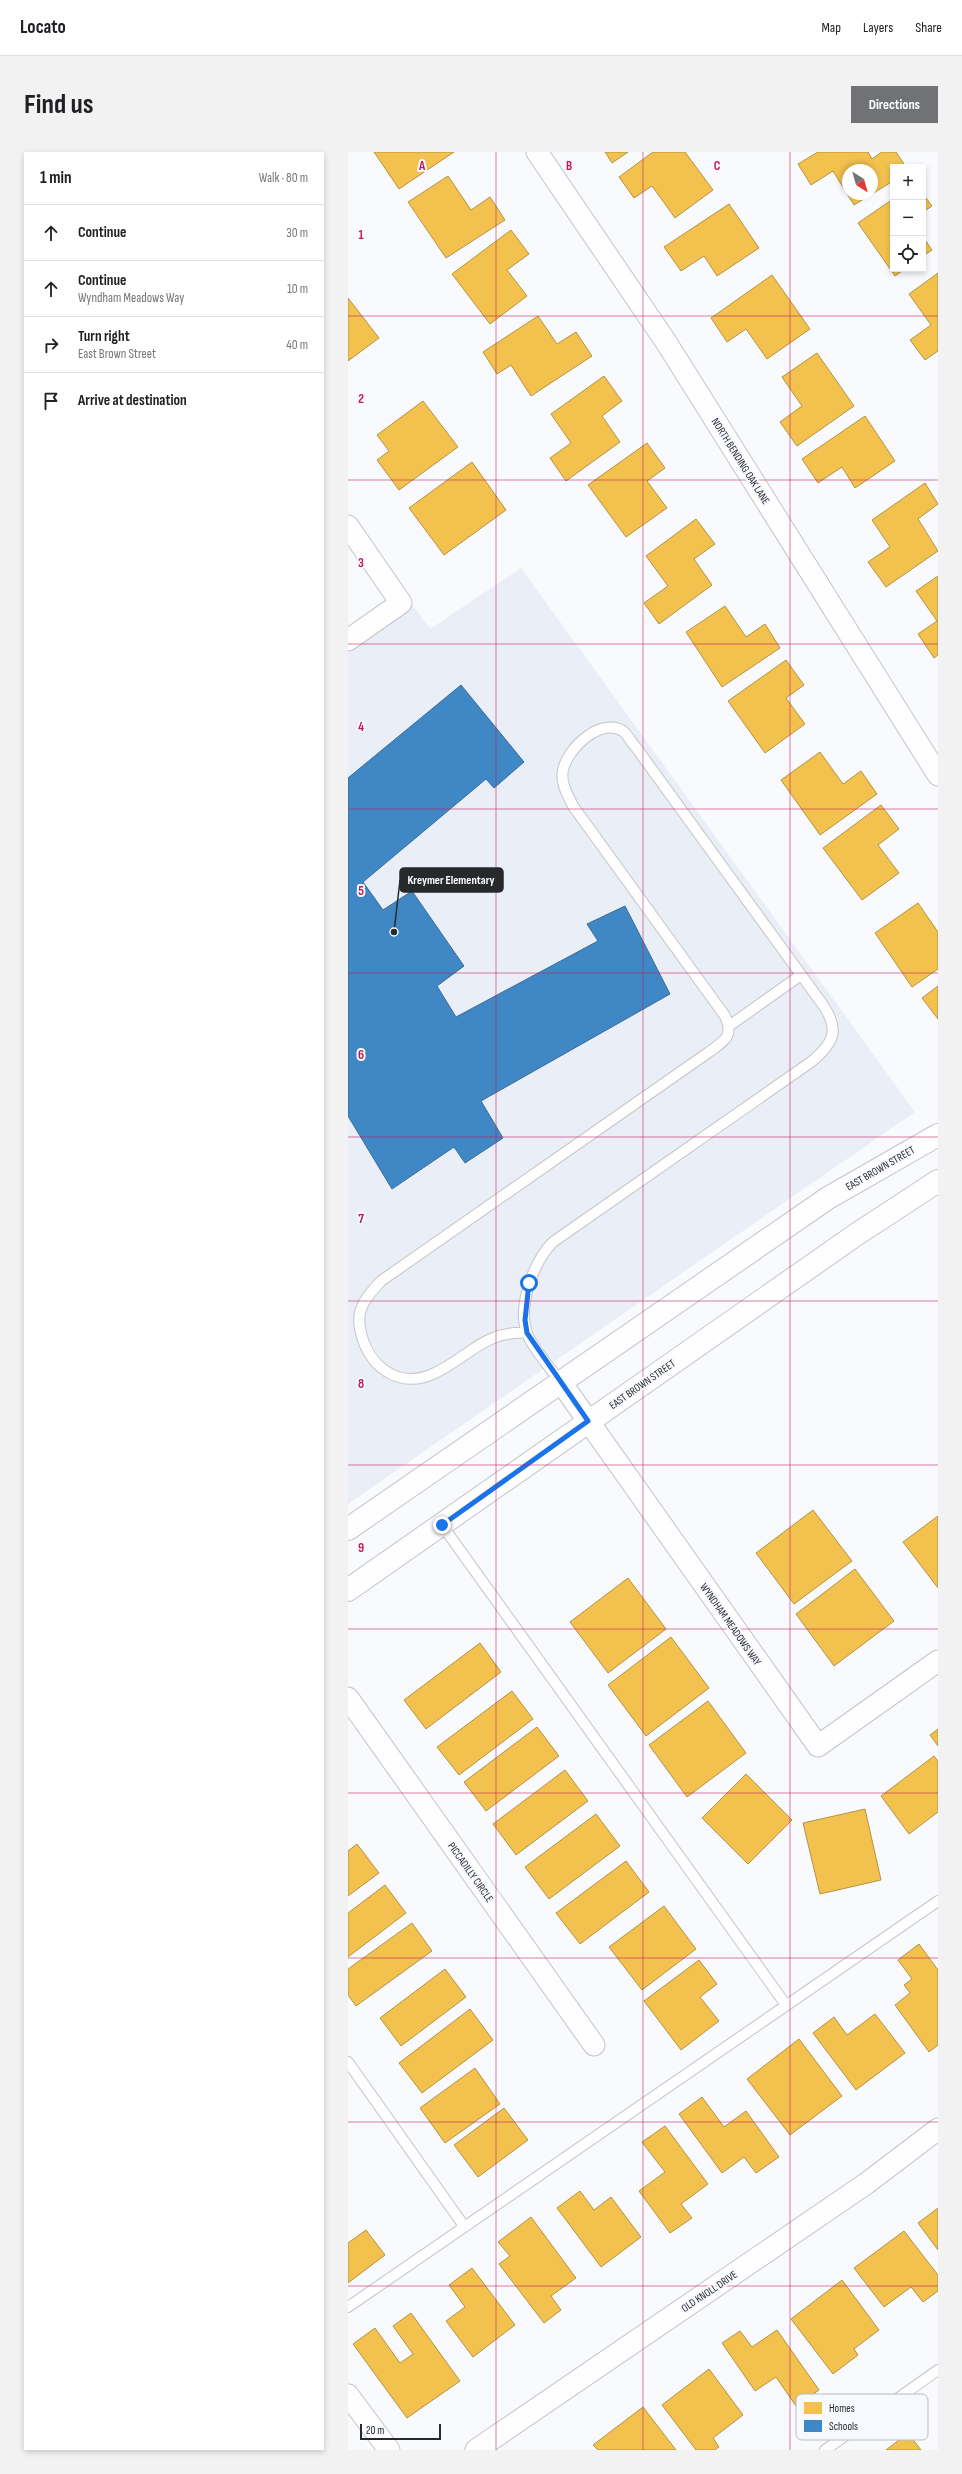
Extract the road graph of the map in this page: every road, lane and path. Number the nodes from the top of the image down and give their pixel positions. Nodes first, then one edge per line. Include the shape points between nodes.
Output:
1 (537, 152) edge
2 (348, 526) edge
3 (348, 640) edge
4 (938, 775) edge
5 (801, 975) junction
6 (730, 1026) junction
7 (938, 1135) edge
8 (938, 1181) edge
9 (527, 1333) junction
10 (560, 1381) junction
11 (588, 1421) junction
12 (442, 1525) junction
13 (348, 1529) edge
14 (348, 1590) edge
15 (938, 1661) edge
16 (348, 1698) edge
17 (938, 1900) edge
18 (786, 2005) junction
19 (594, 2045) dead end
20 (348, 2062) edge
21 (938, 2129) edge
22 (464, 2226) junction
23 (348, 2307) edge
24 (938, 2370) edge
25 (904, 2394) edge
26 (348, 2395) edge
27 (839, 2440) edge
28 (388, 2450) edge
29 (476, 2450) edge
30 (825, 2450) edge

1 - 4 street, NORTH BENDING OAK LANE via 666,342
2 - 3 street via 401,603
5 - 6 lane
5 - 6 lane via 623,731 606,727 586,736 573,751 563,770 564,786 573,806
5 - 9 lane via 833,1020 833,1035 825,1051 553,1242 544,1251 529,1283 525,1320
6 - 9 lane via 725,1040 381,1281 364,1300 358,1320 368,1354 379,1368 395,1376 414,1379 434,1374 475,1346 492,1338 509,1332
7 - 10 main road, EAST BROWN STREET via 828,1198
8 - 11 main road, EAST BROWN STREET via 857,1234
9 - 10 lane
10 - 11 street, WYNDHAM MEADOWS WAY
10 - 13 main road, EAST BROWN STREET
11 - 12 main road, EAST BROWN STREET
11 - 15 street, WYNDHAM MEADOWS WAY via 818,1746
12 - 14 main road, EAST BROWN STREET
12 - 18 lane
16 - 19 street, PICCADILLY CIRCLE
17 - 18 lane
18 - 22 lane
20 - 22 lane
21 - 29 street, OLD KNOLL DRIVE via 867,2183
22 - 23 lane
24 - 25 lane
26 - 28 street
27 - 30 lane

